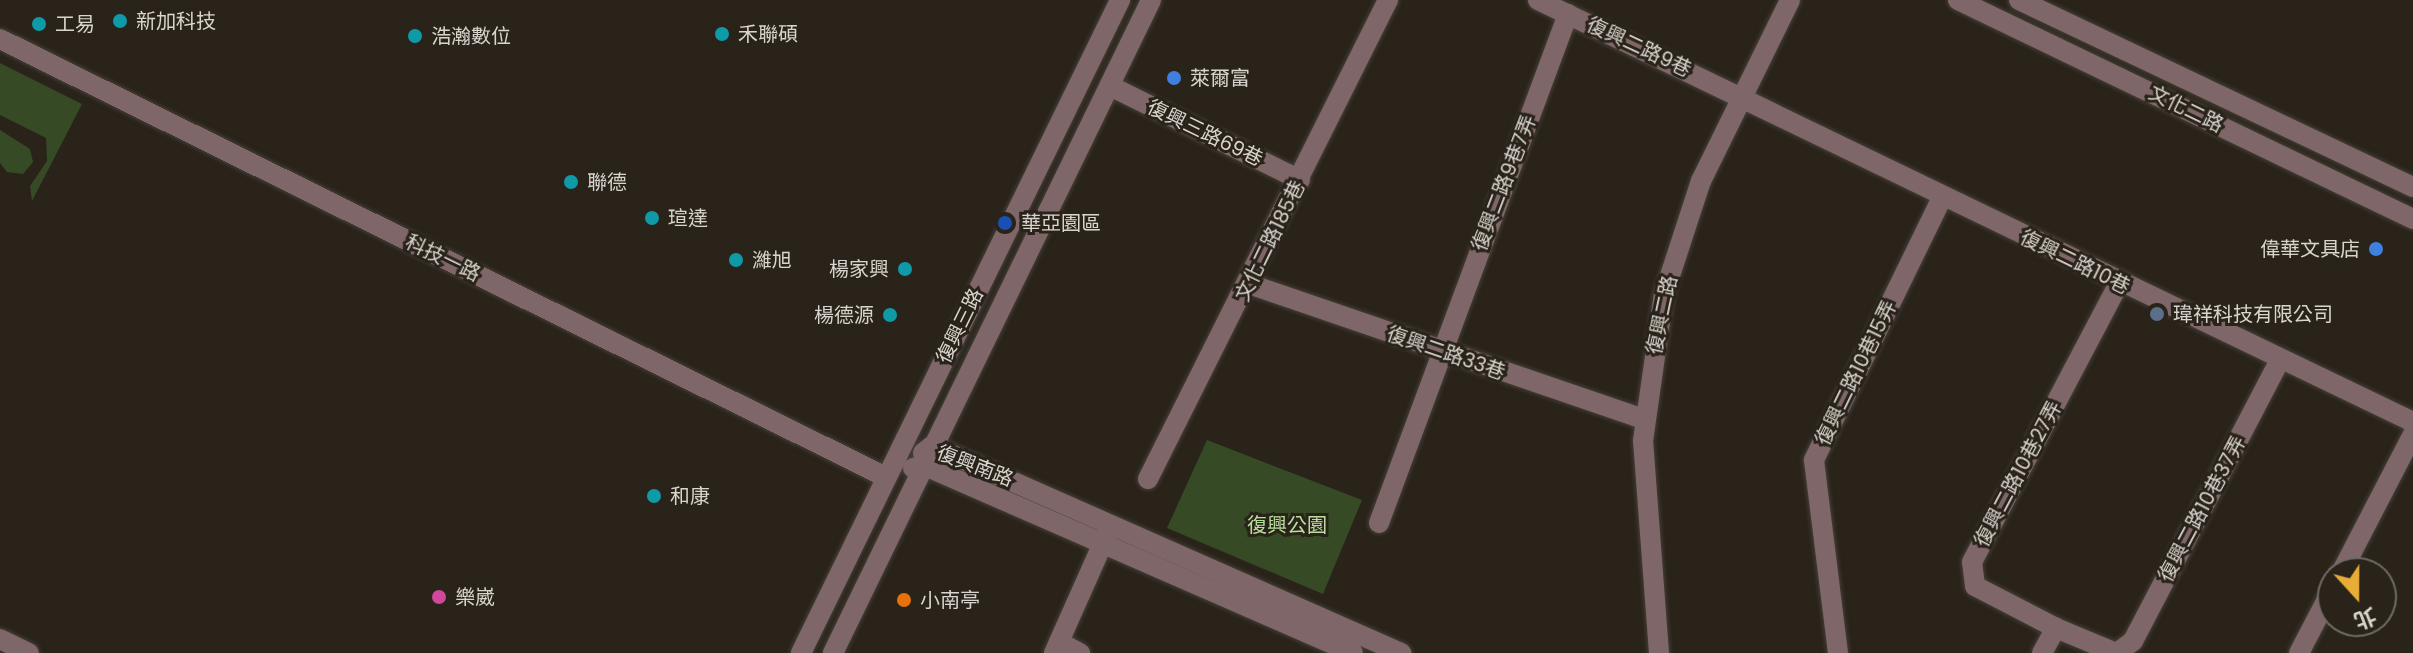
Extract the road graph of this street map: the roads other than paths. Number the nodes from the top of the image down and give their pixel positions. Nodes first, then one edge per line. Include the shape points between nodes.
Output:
1 (1120, 0) edge
2 (1151, 0) edge
3 (1388, 0) edge
4 (1538, 0) edge
5 (1790, 0) edge
6 (1958, 0) edge
7 (2019, 0) edge
8 (1568, 14) junction
9 (0, 39) edge
10 (1110, 86) junction
11 (1741, 94) junction
12 (1300, 180) junction
13 (2413, 187) edge
14 (1942, 198) junction
15 (2413, 219) edge
16 (1003, 238) junction
17 (1029, 251) junction
18 (2119, 283) junction
19 (1249, 284) junction
20 (1439, 352) junction
21 (2280, 360) junction
22 (1644, 419) junction
23 (2413, 422) edge
24 (2413, 434) edge
25 (932, 446) junction
26 (2413, 462) edge
27 (923, 465) junction
28 (886, 477) junction
29 (1148, 479) dead end
30 (1112, 523) junction
31 (1379, 523) dead end
32 (1102, 545) junction
33 (2349, 557) edge
34 (2364, 557) edge
35 (2317, 619) edge
36 (2056, 628) junction
37 (0, 639) edge
38 (1056, 648) edge
39 (29, 653) edge
40 (801, 653) edge
41 (833, 653) edge
42 (1080, 653) edge
43 (1353, 653) edge
44 (1401, 653) edge
45 (1659, 653) edge
46 (1838, 653) edge
47 (2042, 653) edge
48 (2117, 653) edge
49 (2299, 653) edge

1 - 16 street, 復興三路
2 - 10 street, 復興三路
3 - 12 street, 文化二路185巷
4 - 8 street, 復興二路9巷
5 - 11 street, 復興二路
6 - 15 street, 文化二路
7 - 13 street, 文化二路
8 - 11 street, 復興二路9巷
8 - 20 street, 復興二路9巷7弄
9 - 28 street, 科技一路
10 - 12 street, 復興三路69巷
10 - 17 street, 復興三路
11 - 14 street, 復興二路10巷
11 - 22 street, 復興二路 via 1679,241 1664,294
12 - 19 street, 文化二路185巷
14 - 18 street, 復興二路10巷
14 - 46 street, 復興二路10巷15弄 via 1814,460
16 - 17 street
16 - 28 street, 復興三路
17 - 25 street, 復興三路
18 - 21 street, 復興二路10巷
18 - 36 street, 復興二路10巷27弄 via 1972,562 1975,586
19 - 20 street, 復興二路33巷
19 - 29 street, 文化二路185巷
20 - 22 street, 復興二路33巷
20 - 31 street, 復興二路9巷7弄
21 - 23 street, 復興二路10巷
21 - 48 street, 復興二路10巷37弄 via 2133,641
22 - 45 street, 復興二路 via 1643,495
24 - 33 street
25 - 27 street, 復興三路
25 - 28 street, 復興南路
25 - 30 street, 復興南路
26 - 34 street
27 - 28 street, 復興南路
27 - 32 street, 復興南路
27 - 41 street, 復興三路
28 - 40 street, 復興三路
30 - 32 street
30 - 44 street, 復興南路
32 - 38 street
32 - 43 street, 復興南路
35 - 49 street
36 - 47 street
36 - 48 street, 復興二路10巷37弄
37 - 39 street
38 - 42 street

